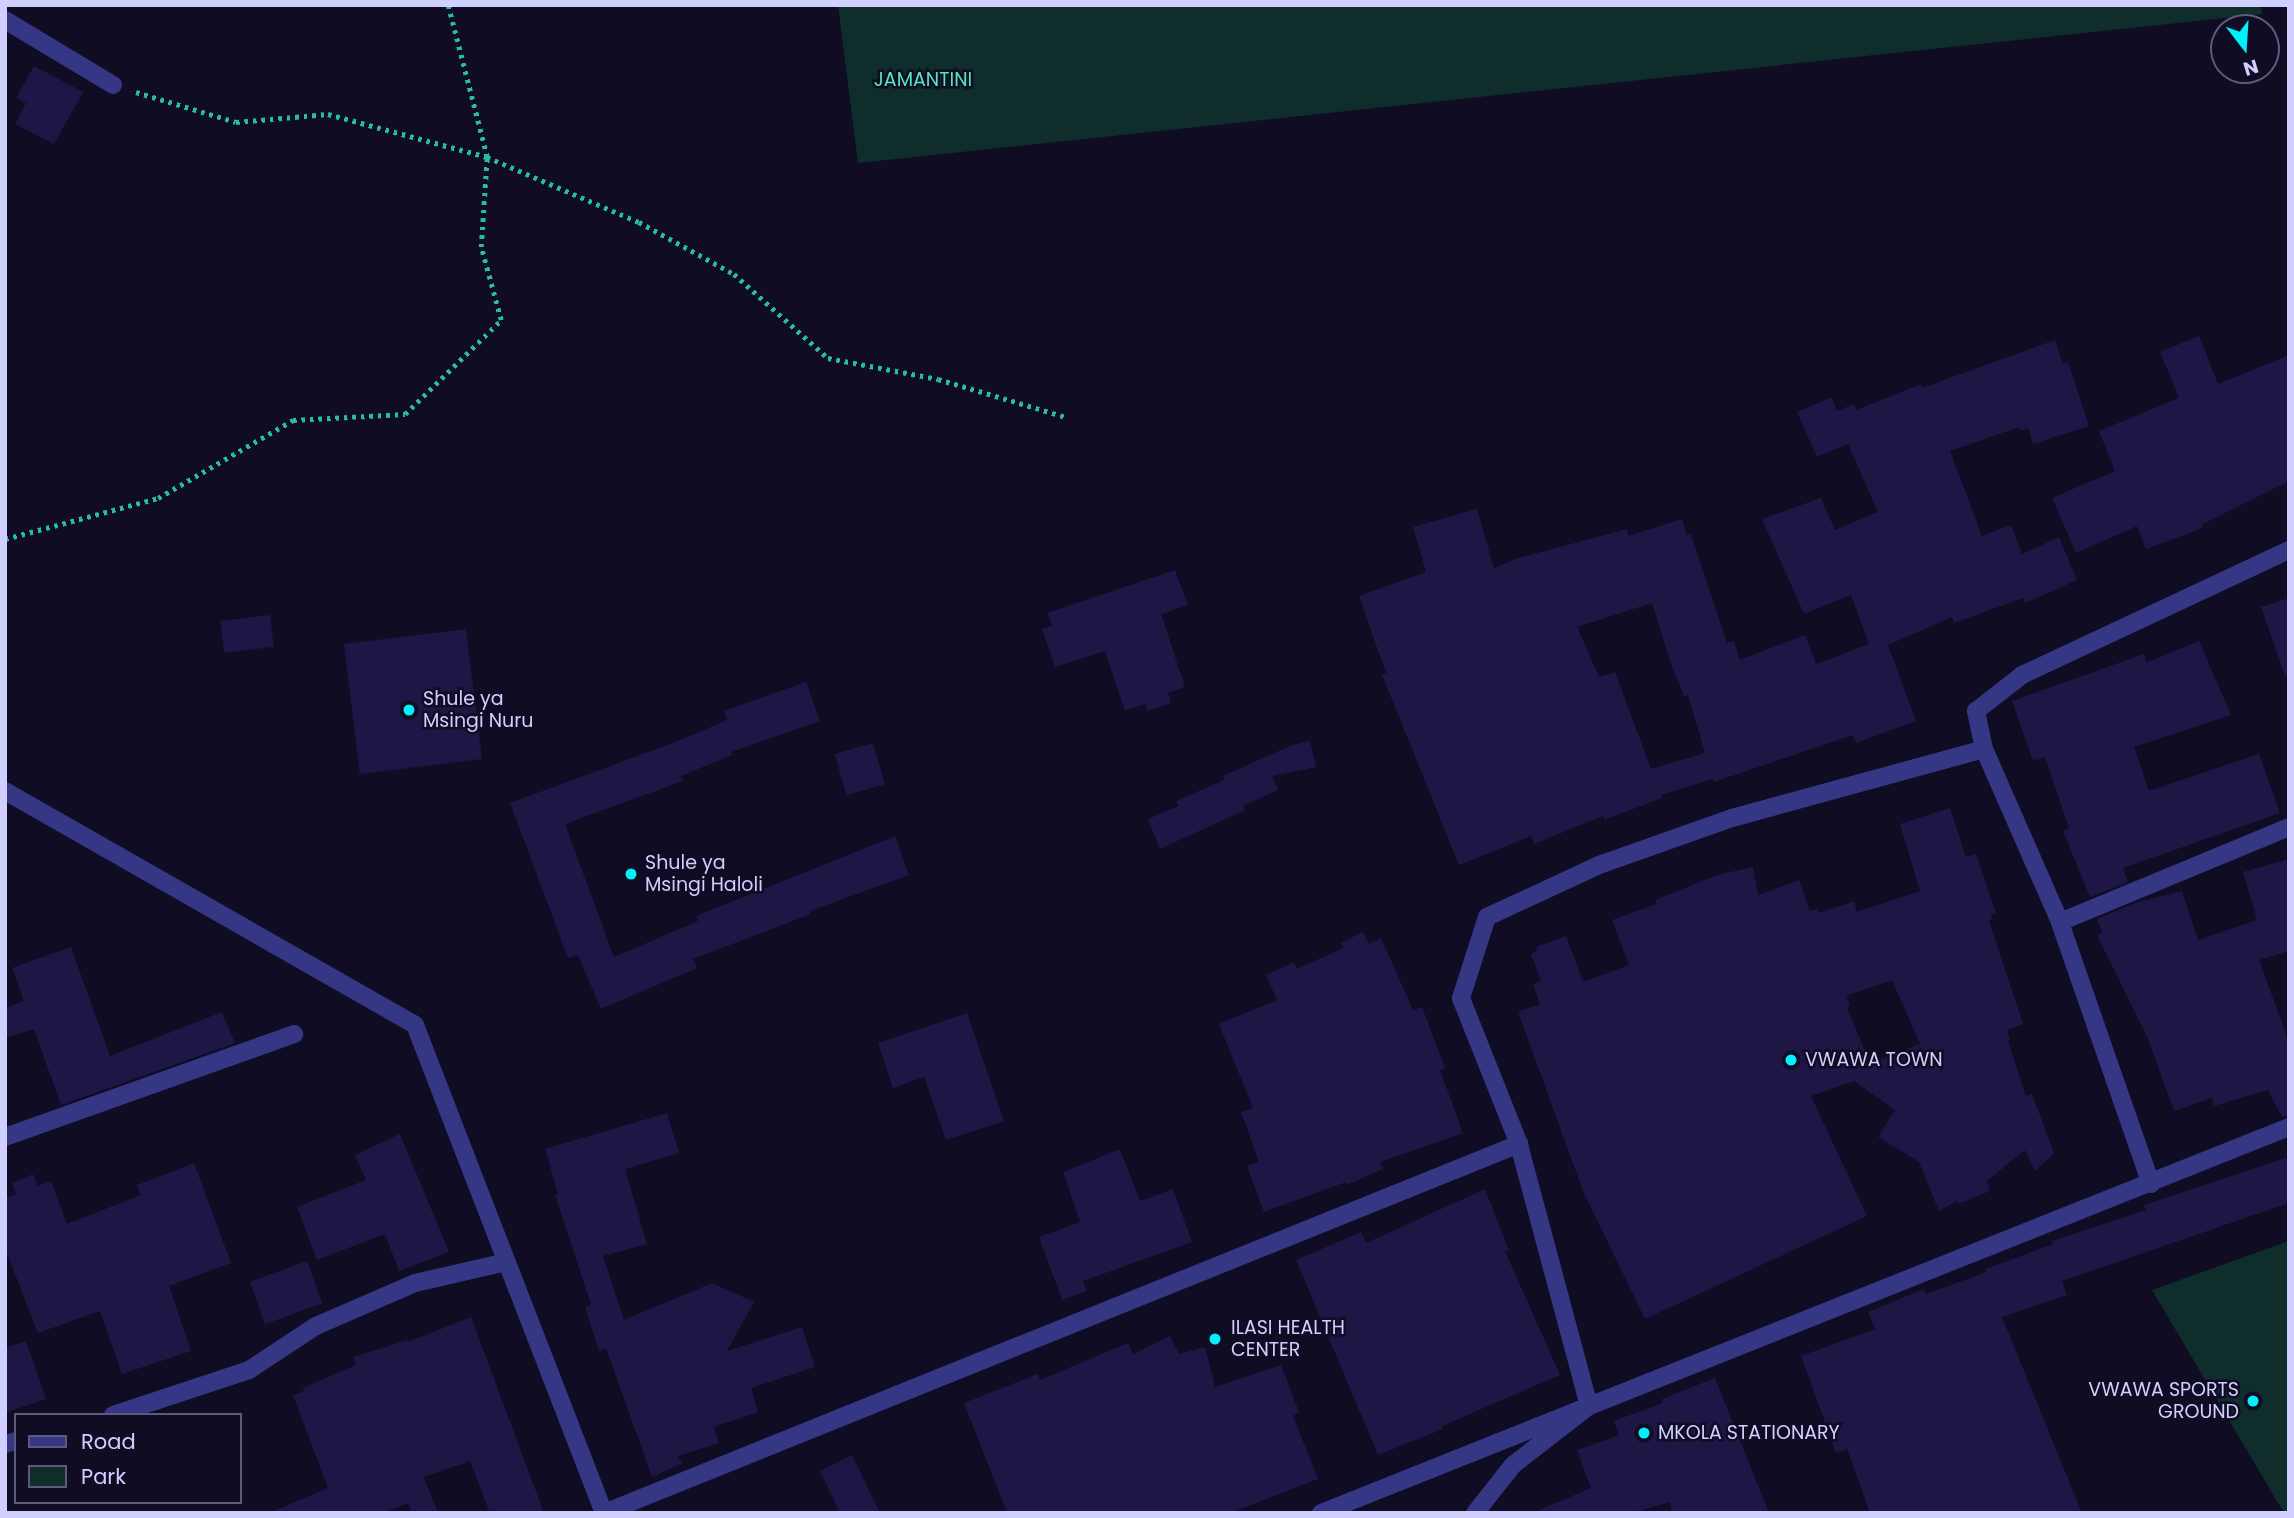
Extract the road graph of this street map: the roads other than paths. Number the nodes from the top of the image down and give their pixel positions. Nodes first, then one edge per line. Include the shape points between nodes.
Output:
1 (5, 20) edge
2 (113, 85) road end
3 (2289, 550) edge
4 (1984, 749) junction
5 (5, 791) edge
6 (2289, 827) edge
7 (2060, 922) junction
8 (294, 1034) dead end
9 (2289, 1127) edge
10 (5, 1137) edge
11 (1520, 1144) junction
12 (2151, 1184) junction
13 (507, 1262) junction
14 (1589, 1406) junction
15 (119, 1413) edge
16 (604, 1513) edge
17 (1321, 1513) edge
18 (1475, 1513) edge

1 - 2 street
3 - 4 street via 2022,674 1976,711
4 - 7 street
4 - 11 street via 1732,818 1599,865 1487,917 1461,998
5 - 13 street via 415,1024
6 - 7 street
7 - 12 street
8 - 10 street
9 - 12 street
11 - 14 street
11 - 16 street
12 - 14 street
13 - 15 street via 415,1283 316,1326 249,1370
13 - 16 street
14 - 17 street
14 - 18 street via 1513,1465

